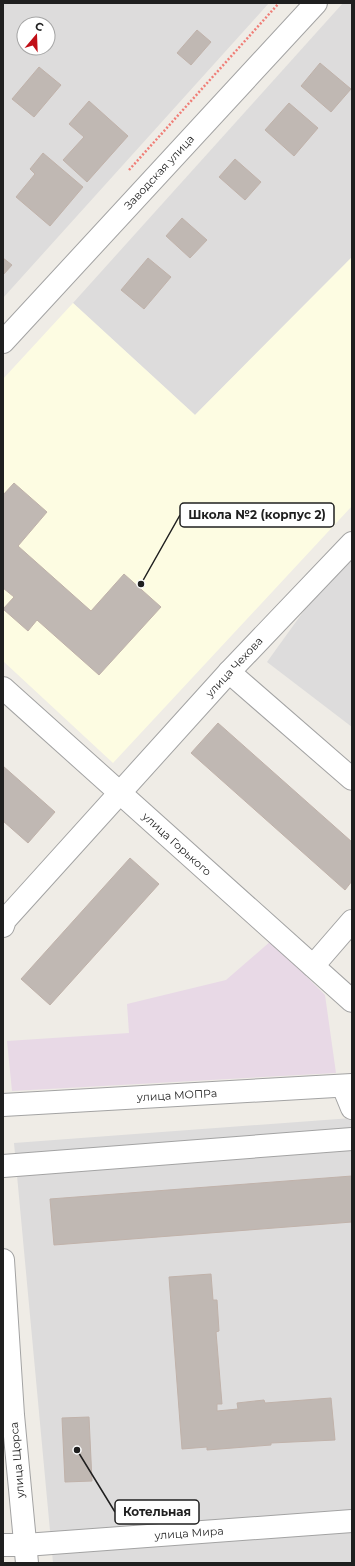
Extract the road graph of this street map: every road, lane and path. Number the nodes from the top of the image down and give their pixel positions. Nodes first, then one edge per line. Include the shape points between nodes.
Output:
1 (279, 3) edge
2 (316, 3) edge
3 (125, 174) dead end
4 (3, 342) edge
5 (352, 543) edge
6 (229, 672) junction
7 (3, 688) edge
8 (352, 779) edge
9 (119, 792) junction
10 (352, 921) edge
11 (3, 926) edge
12 (313, 966) junction
13 (352, 1001) edge
14 (347, 1086) edge
15 (3, 1105) edge
16 (352, 1108) edge
17 (352, 1139) edge
18 (3, 1166) edge
19 (3, 1260) edge
20 (8, 1416) edge
21 (352, 1521) edge
22 (3, 1545) edge
23 (26, 1554) edge

1 - 3 path
2 - 4 street, Заводская улица
5 - 6 street, улица Чехова
6 - 8 street
6 - 9 street, улица Чехова
7 - 9 street, улица Горького
9 - 11 street, улица Чехова via 5,920
9 - 12 street, улица Горького
10 - 12 street
12 - 13 street, улица Горького
14 - 15 street, улица МОПРа
14 - 16 street
17 - 18 street
19 - 20 street, улица Щорса
20 - 23 street, улица Щорса
21 - 23 street, улица Мира
22 - 23 street, улица Мира

